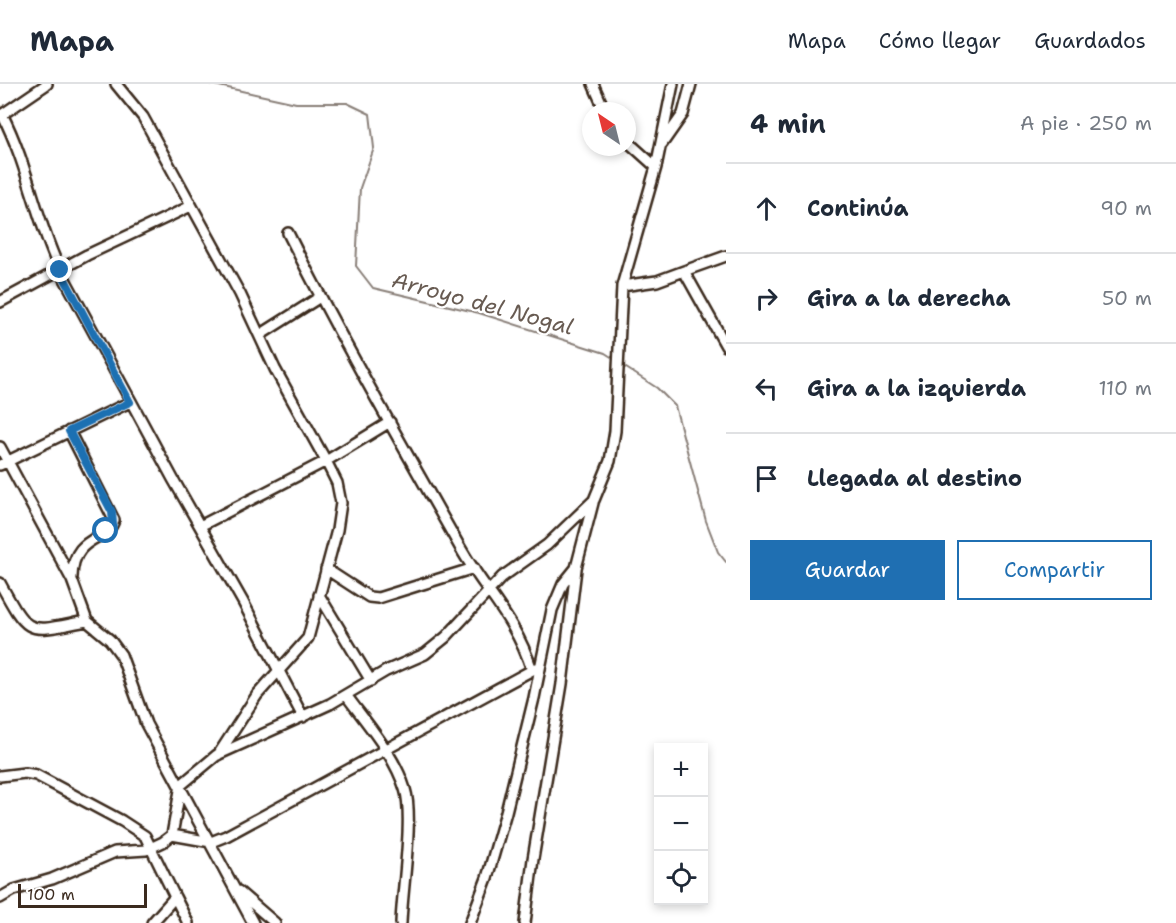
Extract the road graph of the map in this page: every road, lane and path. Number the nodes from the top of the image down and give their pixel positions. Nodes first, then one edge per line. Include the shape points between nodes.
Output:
1 (47, 84) edge
2 (116, 84) edge
3 (593, 84) edge
4 (673, 84) edge
5 (691, 84) edge
6 (601, 102) edge
7 (1, 115) edge
8 (660, 146) junction
9 (636, 149) edge
10 (656, 167) junction
11 (191, 206) junction
12 (288, 233) dead end
13 (726, 256) edge
14 (60, 270) junction
15 (684, 271) junction
16 (622, 286) junction
17 (320, 297) junction
18 (0, 302) edge
19 (260, 335) junction
20 (726, 346) edge
21 (130, 402) junction
22 (390, 422) junction
23 (69, 431) junction
24 (0, 447) edge
25 (326, 461) junction
26 (4, 463) edge
27 (594, 500) junction
28 (200, 526) junction
29 (474, 568) junction
30 (576, 568) junction
31 (326, 569) junction
32 (72, 580) junction
33 (0, 582) edge
34 (488, 590) junction
35 (319, 595) junction
36 (87, 621) junction
37 (542, 664) junction
38 (279, 668) junction
39 (532, 670) junction
40 (371, 681) junction
41 (346, 695) junction
42 (303, 717) junction
43 (386, 751) junction
44 (218, 755) junction
45 (0, 776) edge
46 (181, 785) junction
47 (172, 835) junction
48 (211, 842) junction
49 (152, 848) junction
50 (235, 888) junction
51 (175, 897) junction
52 (0, 898) edge
53 (152, 923) edge
54 (188, 923) edge
55 (253, 923) edge
56 (275, 923) edge
57 (401, 923) edge
58 (470, 923) edge
59 (525, 923) edge

1 - 7 street
2 - 11 street via 143,117
3 - 6 street
4 - 8 street
5 - 8 street via 683,114
7 - 14 street via 21,154 48,246
8 - 10 street
9 - 10 street
10 - 16 street
11 - 14 street
11 - 19 street
12 - 17 street
13 - 15 street
14 - 18 street
14 - 21 street
15 - 16 street
15 - 20 street
16 - 27 street via 615,431 610,461
17 - 19 street
17 - 22 street
19 - 25 street
21 - 23 street
21 - 28 street
22 - 25 street
22 - 29 street
23 - 26 street
23 - 32 street via 114,520 111,528 77,552
24 - 26 street
25 - 28 street
25 - 31 street via 341,503
26 - 32 street
27 - 30 street
27 - 34 street via 547,545
28 - 38 street
29 - 31 street via 378,598 369,597
29 - 34 street
30 - 37 street via 563,584 552,610
30 - 59 street
31 - 35 street
32 - 36 street
33 - 36 street via 28,626 43,629
34 - 39 street via 516,629
34 - 40 street via 435,647
35 - 38 street via 305,643
35 - 40 street
36 - 46 street via 121,655 146,724
37 - 39 street
37 - 58 street via 488,878
38 - 42 street
38 - 44 street
39 - 43 street
40 - 41 street
41 - 42 street
41 - 43 street
42 - 44 street
43 - 48 street
43 - 57 street via 407,797
44 - 46 street
45 - 49 street via 36,775 136,829
46 - 47 street
46 - 48 street
47 - 48 street
47 - 49 street
48 - 50 street
49 - 51 street
49 - 52 street via 115,852
50 - 55 street
50 - 56 street
51 - 53 street
51 - 54 street

